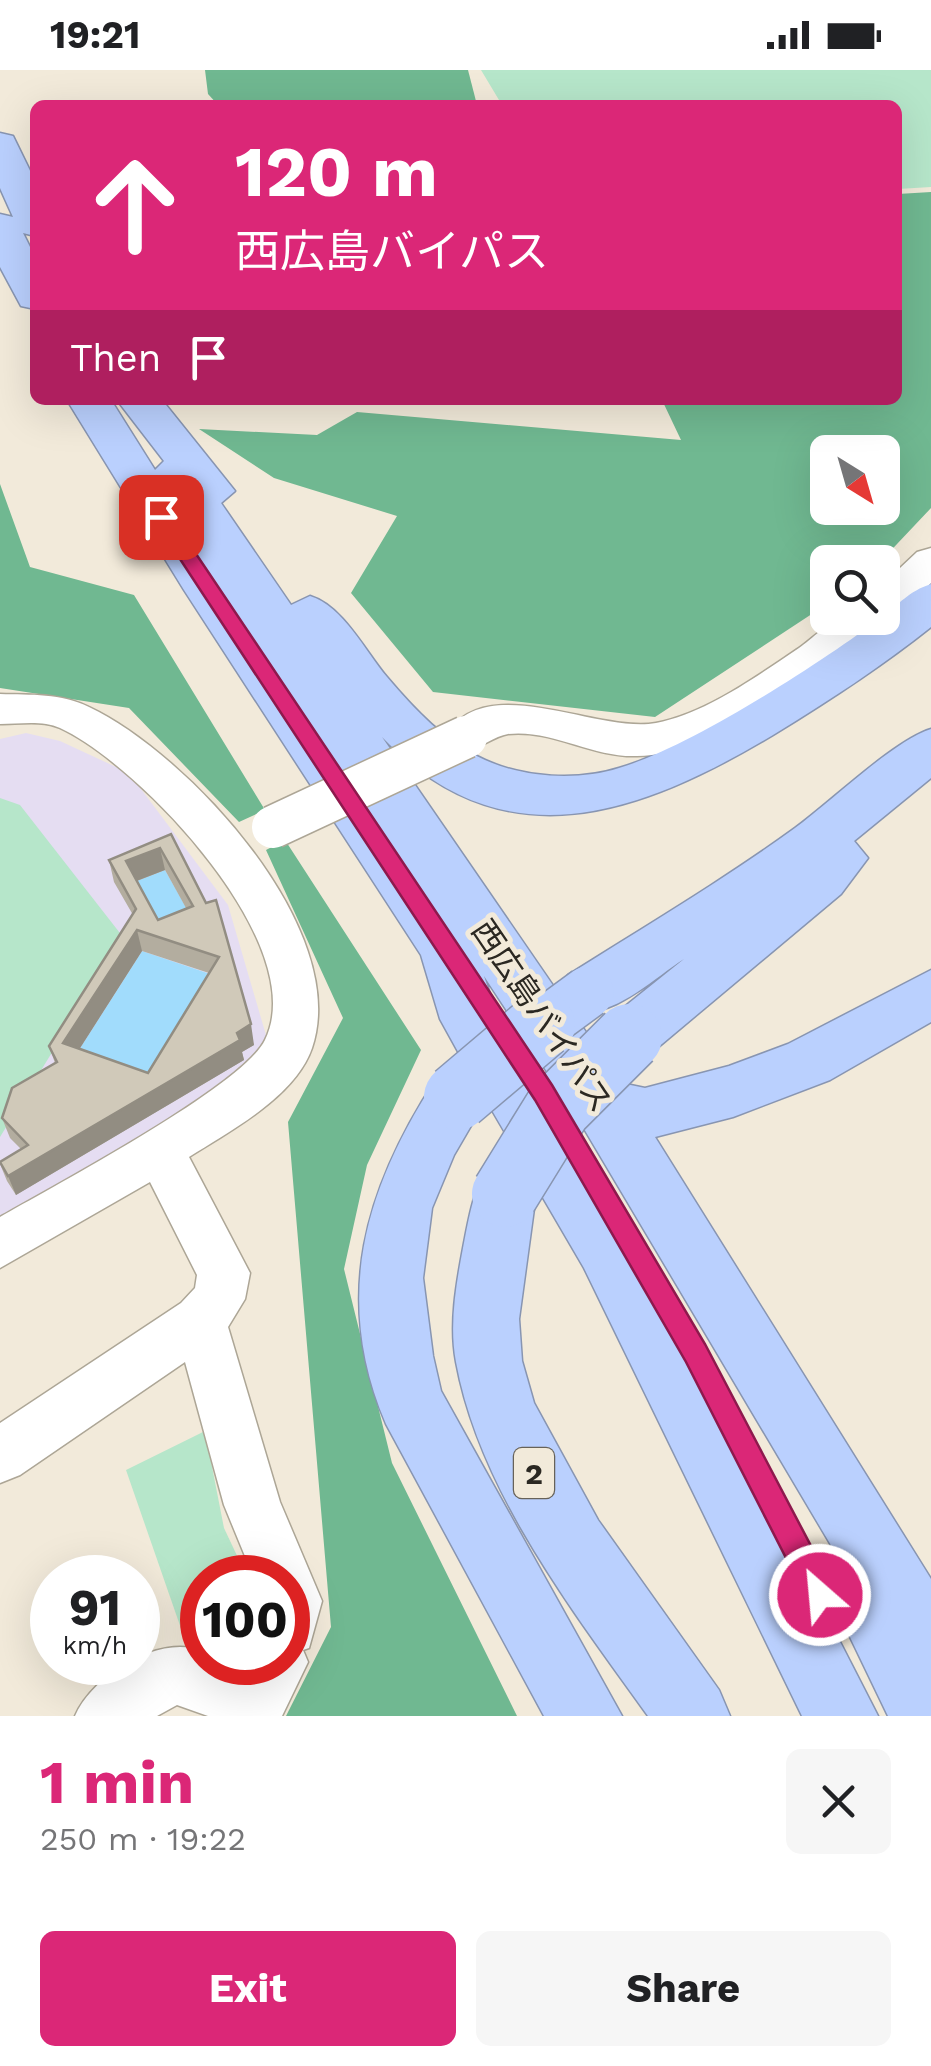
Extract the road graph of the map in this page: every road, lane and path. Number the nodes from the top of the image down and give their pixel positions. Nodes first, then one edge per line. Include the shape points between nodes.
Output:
1 (0, 144) edge
2 (30, 213) edge
3 (0, 226) edge
4 (30, 287) edge
5 (92, 405) edge
6 (133, 405) edge
7 (143, 405) edge
8 (931, 561) edge
9 (900, 591) edge
10 (931, 602) edge
11 (846, 635) edge
12 (0, 709) edge
13 (454, 749) junction
14 (931, 752) edge
15 (228, 848) junction
16 (446, 949) junction
17 (931, 994) edge
18 (572, 1099) junction
19 (158, 1149) junction
20 (0, 1244) edge
21 (200, 1321) junction
22 (0, 1456) edge
23 (273, 1555) edge
24 (852, 1614) junction
25 (931, 1646) edge
26 (260, 1695) edge
27 (106, 1716) edge
28 (585, 1716) edge
29 (693, 1716) edge
30 (841, 1716) edge
31 (878, 1716) edge
32 (928, 1716) edge

1 - 2 highway
3 - 4 highway
5 - 16 highway, 西広島バイパス
6 - 18 highway, 西広島バイパス
7 - 13 highway via 399,724
8 - 9 street
10 - 13 highway via 825,679 635,785 600,793 532,792 484,780
11 - 13 street via 713,717 656,739 589,737 505,718
12 - 15 street via 45,707 77,718 146,762
13 - 15 street, bridge
14 - 28 highway, bridge via 766,876 510,1049 457,1097 404,1191 389,1294 410,1401
14 - 29 highway, 2, bridge via 822,880 568,1093 528,1146 505,1194 488,1285 488,1360 511,1432 618,1613
15 - 19 street via 286,951 298,1012 287,1048 267,1073
16 - 18 highway
16 - 24 highway, 西広島バイパス via 469,1019 606,1248
17 - 18 highway via 809,1062 733,1091 646,1114
18 - 24 highway via 696,1353
18 - 24 highway, 西広島バイパス via 756,1357
19 - 20 street
19 - 21 street via 224,1272 219,1300
21 - 22 street
21 - 23 street via 252,1505
24 - 25 highway, 西広島バイパス
24 - 30 highway, 西広島バイパス
24 - 31 highway
24 - 32 highway
26 - 27 street via 182,1672 160,1676

